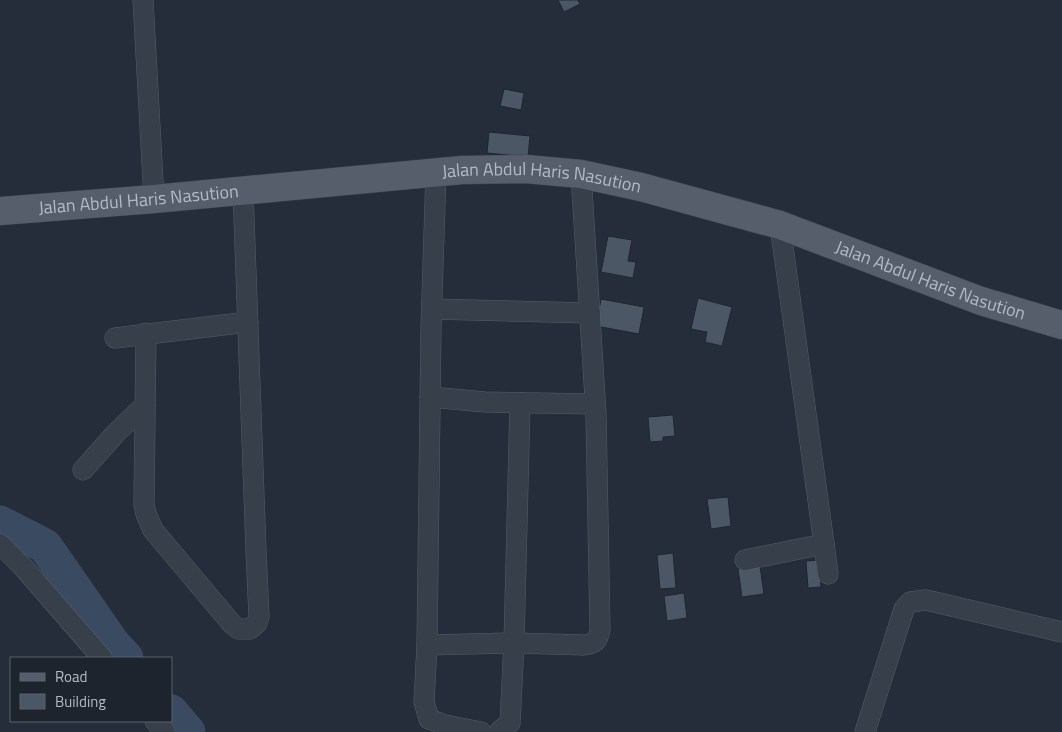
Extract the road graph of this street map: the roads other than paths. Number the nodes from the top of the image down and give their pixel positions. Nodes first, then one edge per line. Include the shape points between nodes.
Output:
1 (143, 0) edge
2 (436, 173) junction
3 (581, 174) junction
4 (243, 190) junction
5 (154, 199) junction
6 (0, 211) edge
7 (780, 225) junction
8 (432, 309) junction
9 (590, 313) junction
10 (248, 322) junction
11 (1062, 325) edge
12 (146, 333) junction
13 (115, 338) dead end
14 (430, 397) junction
15 (520, 403) junction
16 (595, 404) junction
17 (145, 405) junction
18 (82, 470) dead end
19 (0, 544) edge
20 (824, 544) junction
21 (745, 560) dead end
22 (828, 574) dead end
23 (1062, 632) edge
24 (514, 643) junction
25 (428, 645) junction
26 (101, 657) edge
27 (156, 722) edge
28 (164, 732) edge
29 (481, 732) edge
30 (499, 732) edge
31 (865, 732) edge

1 - 5 street
2 - 3 main road, Jalan Abdul Haris Nasution via 501,169
2 - 4 main road, Jalan Abdul Haris Nasution
2 - 8 street
3 - 7 main road, Jalan Abdul Haris Nasution
3 - 9 street
4 - 5 main road, Jalan Abdul Haris Nasution
4 - 10 street
5 - 6 main road, Jalan Abdul Haris Nasution
7 - 11 main road, Jalan Abdul Haris Nasution via 980,302
7 - 20 street
8 - 9 street
8 - 14 street
9 - 16 street
10 - 12 street
10 - 17 street via 259,606 257,623 250,629 238,629 232,624 149,522 144,504
12 - 13 street
12 - 17 street
14 - 15 street
14 - 25 street
15 - 16 street
15 - 24 street
16 - 24 street via 598,639 584,645
17 - 18 street
19 - 26 street
20 - 21 street
20 - 22 street
23 - 31 street via 926,600 910,602 904,609
24 - 25 street
24 - 30 street via 510,723
25 - 29 street via 424,702 428,719
27 - 28 street

